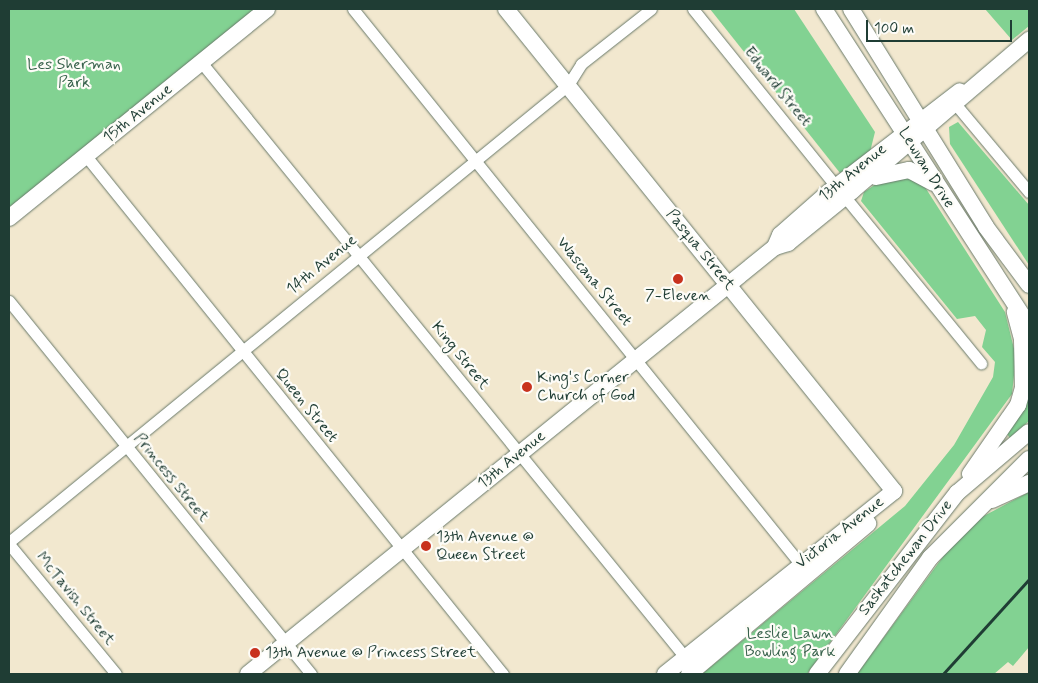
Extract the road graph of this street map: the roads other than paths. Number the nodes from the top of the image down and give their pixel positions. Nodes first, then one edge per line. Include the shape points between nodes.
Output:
1 (267, 9) edge
2 (353, 9) edge
3 (506, 9) edge
4 (651, 9) edge
5 (693, 9) edge
6 (824, 9) edge
7 (851, 9) edge
8 (1029, 40) edge
9 (201, 62) junction
10 (989, 73) junction
11 (568, 85) junction
12 (957, 106) junction
13 (924, 125) junction
14 (907, 138) junction
15 (86, 156) junction
16 (475, 161) junction
17 (938, 187) junction
18 (845, 192) junction
19 (1029, 192) edge
20 (9, 218) edge
21 (358, 256) junction
22 (728, 285) junction
23 (1029, 285) edge
24 (1012, 300) junction
25 (9, 301) edge
26 (1029, 326) edge
27 (242, 352) junction
28 (636, 360) junction
29 (981, 363) dead end
30 (1029, 432) edge
31 (125, 447) junction
32 (519, 455) junction
33 (1029, 459) edge
34 (1029, 483) edge
35 (894, 491) joint
36 (957, 493) junction
37 (981, 506) junction
38 (9, 543) edge
39 (401, 550) junction
40 (804, 570) junction
41 (286, 643) junction
42 (689, 667) edge
43 (116, 674) edge
44 (248, 674) edge
45 (311, 674) edge
46 (502, 674) edge
47 (665, 674) edge
48 (817, 674) edge
49 (847, 674) edge

1 - 9 street, 15th Avenue
2 - 16 street, Wascana Street
3 - 11 street, Pasqua Street
4 - 11 street, 14th Avenue via 581,64
5 - 18 street, Edward Street
6 - 14 street, Lewvan Drive
7 - 13 street, Lewvan Drive
8 - 10 street, 13th Avenue
9 - 15 street, 15th Avenue
9 - 21 street, King Street
10 - 12 street, 13th Avenue
10 - 13 street, 13th Avenue
11 - 16 street, 14th Avenue
11 - 22 street, Pasqua Street
12 - 13 street, 13th Avenue
12 - 19 street
13 - 14 street, 13th Avenue
13 - 23 street, Lewvan Drive via 986,226
14 - 17 street, Lewvan Drive
14 - 18 street, 13th Avenue
15 - 20 street, 15th Avenue
15 - 27 street, Queen Street
16 - 21 street, 14th Avenue
16 - 28 street, Wascana Street
17 - 18 street via 909,170 898,169
17 - 24 street, Lewvan Drive
18 - 22 street, 13th Avenue via 780,234 775,246
18 - 29 street, Edward Street
21 - 27 street, 14th Avenue
21 - 32 street, King Street
22 - 28 street, 13th Avenue
22 - 35 street, Pasqua Street
24 - 26 street, Lewvan Drive
24 - 36 street via 1024,370 1018,405
25 - 31 street, Princess Street
27 - 31 street, 14th Avenue
27 - 39 street, Queen Street
28 - 32 street, 13th Avenue
28 - 40 street, Wascana Street
30 - 36 street, Saskatchewan Drive
31 - 38 street, 14th Avenue
31 - 41 street, Princess Street
32 - 39 street, 13th Avenue
32 - 42 street, King Street
33 - 37 street, Saskatchewan Drive
34 - 37 street
35 - 40 street, Victoria Avenue
36 - 48 street, Saskatchewan Drive
37 - 49 street, Saskatchewan Drive via 930,558
38 - 43 street, McTavish Street
39 - 41 street, 13th Avenue
39 - 46 street, Queen Street
40 - 42 street, Victoria Avenue
41 - 44 street, 13th Avenue
41 - 45 street, Princess Street
42 - 47 street, Victoria Avenue

